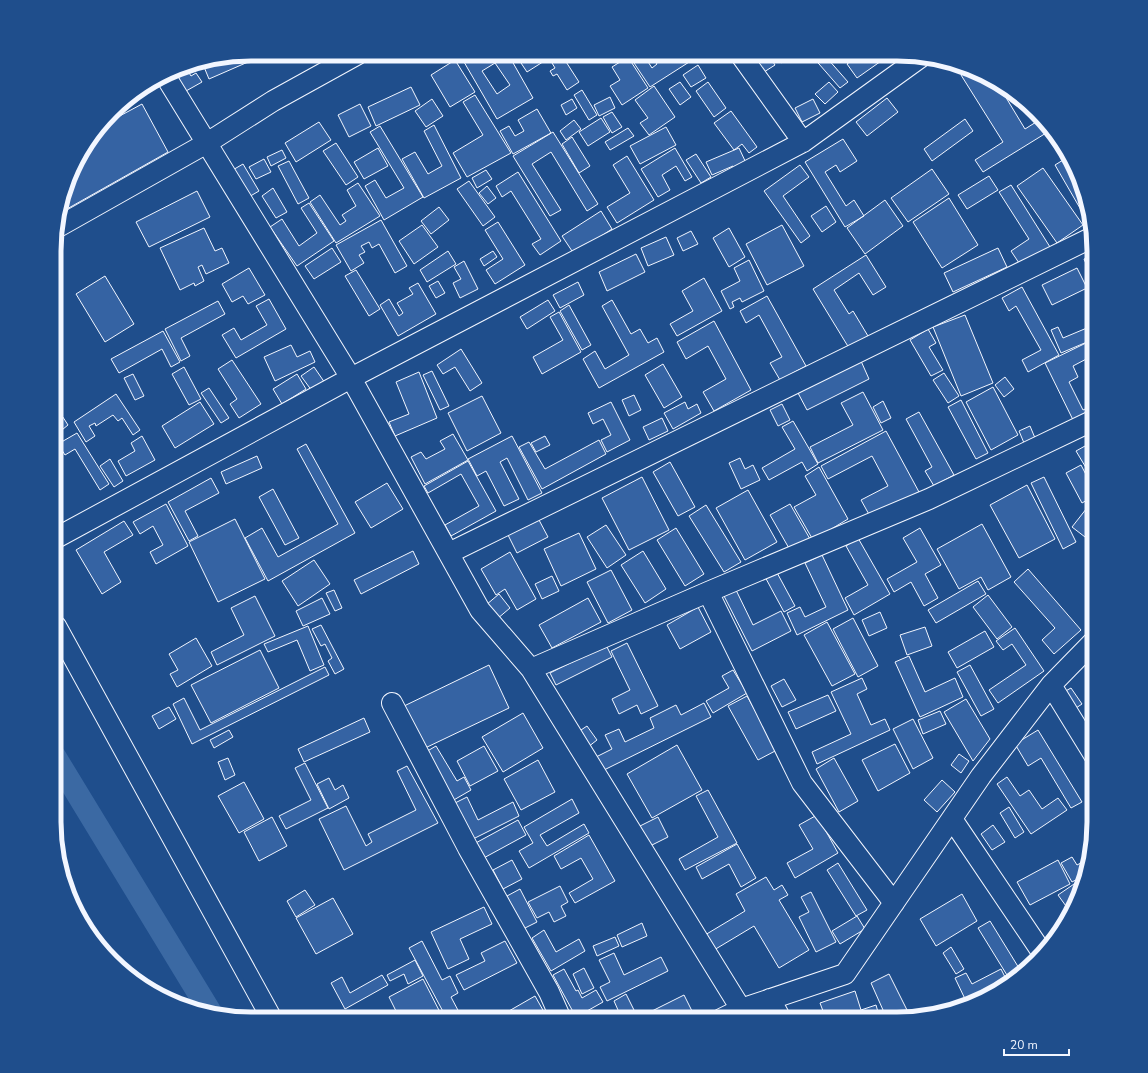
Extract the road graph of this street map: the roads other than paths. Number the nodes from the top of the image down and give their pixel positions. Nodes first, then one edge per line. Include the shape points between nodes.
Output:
1 (345, 61) edge
2 (745, 61) edge
3 (914, 62) edge
4 (168, 80) edge
5 (803, 142) junction
6 (207, 143) junction
7 (63, 224) edge
8 (1087, 240) edge
9 (351, 378) junction
10 (1087, 423) edge
11 (61, 535) edge
12 (449, 553) junction
13 (708, 592) junction
14 (61, 635) edge
15 (1087, 648) edge
16 (531, 669) junction
17 (1051, 685) junction
18 (392, 703) dead end
19 (1087, 744) edge
20 (952, 819) junction
21 (894, 904) junction
22 (1039, 948) edge
23 (770, 999) junction
24 (741, 1008) junction
25 (268, 1012) edge
26 (558, 1012) edge
27 (734, 1012) edge
28 (777, 1012) edge

1 - 6 street via 273,101
2 - 5 street
3 - 5 street
4 - 6 street
5 - 9 street
6 - 7 street
6 - 9 street
8 - 12 street
9 - 11 street
9 - 12 street
10 - 13 street via 929,499
12 - 16 street via 480,610
13 - 16 street
13 - 21 street via 802,783
14 - 25 street
15 - 17 street
16 - 24 street
17 - 19 street
17 - 20 street via 981,776
18 - 26 street
20 - 21 street
20 - 22 street
21 - 23 street via 845,974
23 - 24 street
23 - 28 street
24 - 27 street

